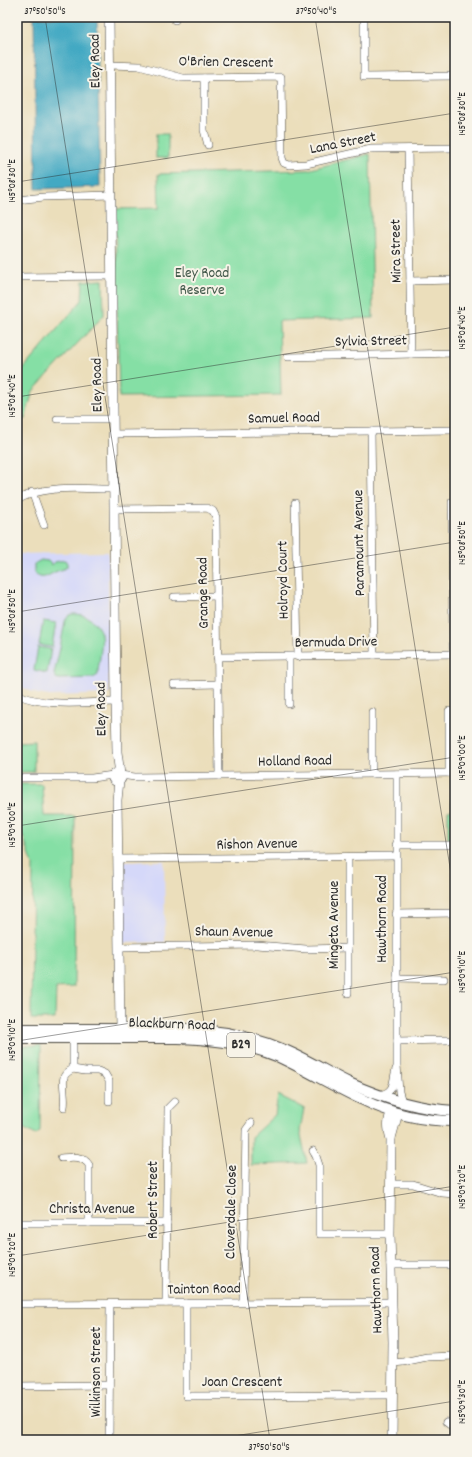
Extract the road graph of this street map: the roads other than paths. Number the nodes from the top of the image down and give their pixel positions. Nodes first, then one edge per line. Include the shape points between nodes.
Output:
1 (109, 17) edge
2 (364, 17) edge
3 (110, 65) junction
4 (455, 76) edge
5 (204, 78) junction
6 (208, 145) dead end
7 (455, 148) edge
8 (408, 149) junction
9 (284, 163) joint
10 (111, 195) junction
11 (17, 200) edge
12 (111, 276) junction
13 (17, 277) edge
14 (455, 280) edge
15 (410, 281) junction
16 (455, 353) edge
17 (411, 354) junction
18 (288, 356) dead end
19 (56, 419) dead end
20 (113, 419) junction
21 (455, 430) edge
22 (371, 431) junction
23 (113, 434) junction
24 (113, 488) junction
25 (32, 492) junction
26 (17, 500) edge
27 (452, 502) dead end
28 (295, 503) dead end
29 (114, 509) junction
30 (44, 525) dead end
31 (217, 596) junction
32 (174, 597) dead end
33 (454, 654) edge
34 (374, 655) junction
35 (217, 657) junction
36 (289, 657) junction
37 (298, 657) junction
38 (217, 684) junction
39 (174, 685) dead end
40 (17, 694) edge
41 (116, 702) junction
42 (289, 704) dead end
43 (449, 711) dead end
44 (372, 712) dead end
45 (452, 773) edge
46 (372, 774) junction
47 (397, 774) junction
48 (219, 776) junction
49 (17, 778) edge
50 (117, 778) junction
51 (396, 845) junction
52 (455, 845) edge
53 (396, 856) junction
54 (348, 857) junction
55 (118, 859) junction
56 (455, 913) edge
57 (396, 914) junction
58 (119, 947) junction
59 (348, 948) junction
60 (397, 978) junction
61 (444, 978) dead end
62 (348, 993) dead end
63 (17, 1029) edge
64 (120, 1033) junction
65 (17, 1038) edge
66 (73, 1038) junction
67 (448, 1040) dead end
68 (397, 1041) junction
69 (397, 1064) junction
70 (73, 1068) junction
71 (332, 1074) junction
72 (379, 1095) junction
73 (109, 1101) dead end
74 (175, 1101) dead end
75 (64, 1107) dead end
76 (399, 1107) junction
77 (455, 1111) edge
78 (455, 1121) edge
79 (250, 1123) dead end
80 (313, 1151) dead end
81 (61, 1158) dead end
82 (390, 1184) junction
83 (455, 1194) edge
84 (167, 1222) junction
85 (17, 1223) edge
86 (89, 1223) junction
87 (390, 1234) junction
88 (455, 1265) edge
89 (390, 1266) junction
90 (243, 1302) junction
91 (391, 1302) junction
92 (166, 1303) junction
93 (186, 1303) junction
94 (17, 1304) edge
95 (110, 1304) junction
96 (455, 1356) edge
97 (393, 1363) junction
98 (109, 1385) junction
99 (17, 1386) edge
100 (392, 1395) junction
101 (446, 1422) dead end
102 (455, 1426) edge
103 (110, 1440) edge
104 (392, 1440) edge

1 - 3 main road, Eley Road
2 - 4 street via 364,77
3 - 5 street, O'Brien Crescent via 139,66 183,78
3 - 10 main road, Eley Road
5 - 6 street via 204,130
5 - 9 street, O'Brien Crescent via 281,77
7 - 8 street, Lana Street
8 - 9 street, Lana Street via 371,149 306,164
8 - 15 street, Mira Street
10 - 11 street
10 - 12 main road, Eley Road
12 - 13 street
12 - 20 main road, Eley Road
14 - 15 street
15 - 17 street, Mira Street
16 - 17 street, Sylvia Street
17 - 18 street, Sylvia Street
19 - 20 street
20 - 23 main road, Eley Road
21 - 22 street, Samuel Road
22 - 23 street, Samuel Road
22 - 34 street, Paramount Avenue
23 - 24 main road, Eley Road
24 - 25 street via 46,489
24 - 29 main road, Eley Road
25 - 26 street
25 - 30 street
27 - 33 street
28 - 37 street, Holroyd Court
29 - 31 street, Grange Road via 207,508 213,511 216,518
29 - 41 main road, Eley Road
31 - 32 street
31 - 35 street, Grange Road
33 - 34 street, Bermuda Drive
34 - 37 street, Bermuda Drive
35 - 36 street, Bermuda Drive
35 - 38 street, Grange Road
36 - 37 street, Bermuda Drive
36 - 42 street
38 - 39 street
38 - 48 street, Grange Road
40 - 41 street via 36,701 52,703
41 - 50 main road, Eley Road
43 - 45 street
44 - 46 street
45 - 47 street, Holland Road
46 - 47 street, Holland Road
46 - 48 street, Holland Road
47 - 51 street, Hawthorn Road
48 - 50 street, Holland Road
49 - 50 street, Holland Road
50 - 55 main road, Eley Road
51 - 52 street
51 - 53 street, Hawthorn Road
53 - 54 street, Rishon Avenue
53 - 57 street, Hawthorn Road
54 - 55 street, Rishon Avenue
54 - 59 street, Mingeta Avenue
55 - 58 main road, Eley Road
56 - 57 street
57 - 60 street, Hawthorn Road
58 - 59 street, Shaun Avenue via 258,945 306,949
58 - 64 main road, Eley Road
59 - 62 street, Mingeta Avenue
60 - 61 street
60 - 68 street, Hawthorn Road
63 - 64 main road, Blackburn Road / B29
64 - 66 main road, Blackburn Road / B29
64 - 71 main road, Blackburn Road / B29 via 202,1029 236,1035 287,1051
64 - 76 main road, Blackburn Road / B29 via 195,1038 241,1045 279,1057 362,1100
65 - 66 main road, Blackburn Road / B29
66 - 70 street
67 - 68 street
68 - 69 street, Hawthorn Road
69 - 72 street, Hawthorn Road via 392,1088 387,1093
69 - 76 street, Hawthorn Road
70 - 73 street via 105,1074 109,1081
70 - 75 street via 65,1075 63,1083
71 - 72 main road, Blackburn Road / B29
71 - 76 main road via 357,1089
72 - 76 main road, Blackburn Road / B29
74 - 84 street, Robert Street via 168,1108
76 - 77 main road, Blackburn Road / B29
76 - 78 main road, Blackburn Road / B29 via 427,1119
76 - 82 main road, Hawthorn Road via 391,1139
79 - 90 street, Cloverdale Close via 246,1130
80 - 87 street via 319,1166 318,1234
81 - 86 street via 78,1157 89,1165
82 - 83 street via 413,1184 442,1193
82 - 87 main road, Hawthorn Road
84 - 86 street, Christa Avenue
84 - 92 street, Robert Street
85 - 86 street, Christa Avenue
87 - 89 main road, Hawthorn Road
88 - 89 street
89 - 91 main road, Hawthorn Road
90 - 91 street, Tainton Road
90 - 93 street, Tainton Road
91 - 97 main road, Hawthorn Road
92 - 93 street, Tainton Road
92 - 95 street, Tainton Road
93 - 100 street, Joan Crescent via 186,1396
94 - 95 street, Tainton Road
95 - 98 street, Wilkinson Street
96 - 97 street via 427,1357
97 - 100 main road, Hawthorn Road
98 - 99 street
98 - 103 street, Wilkinson Street
100 - 104 main road, Hawthorn Road
101 - 102 street

